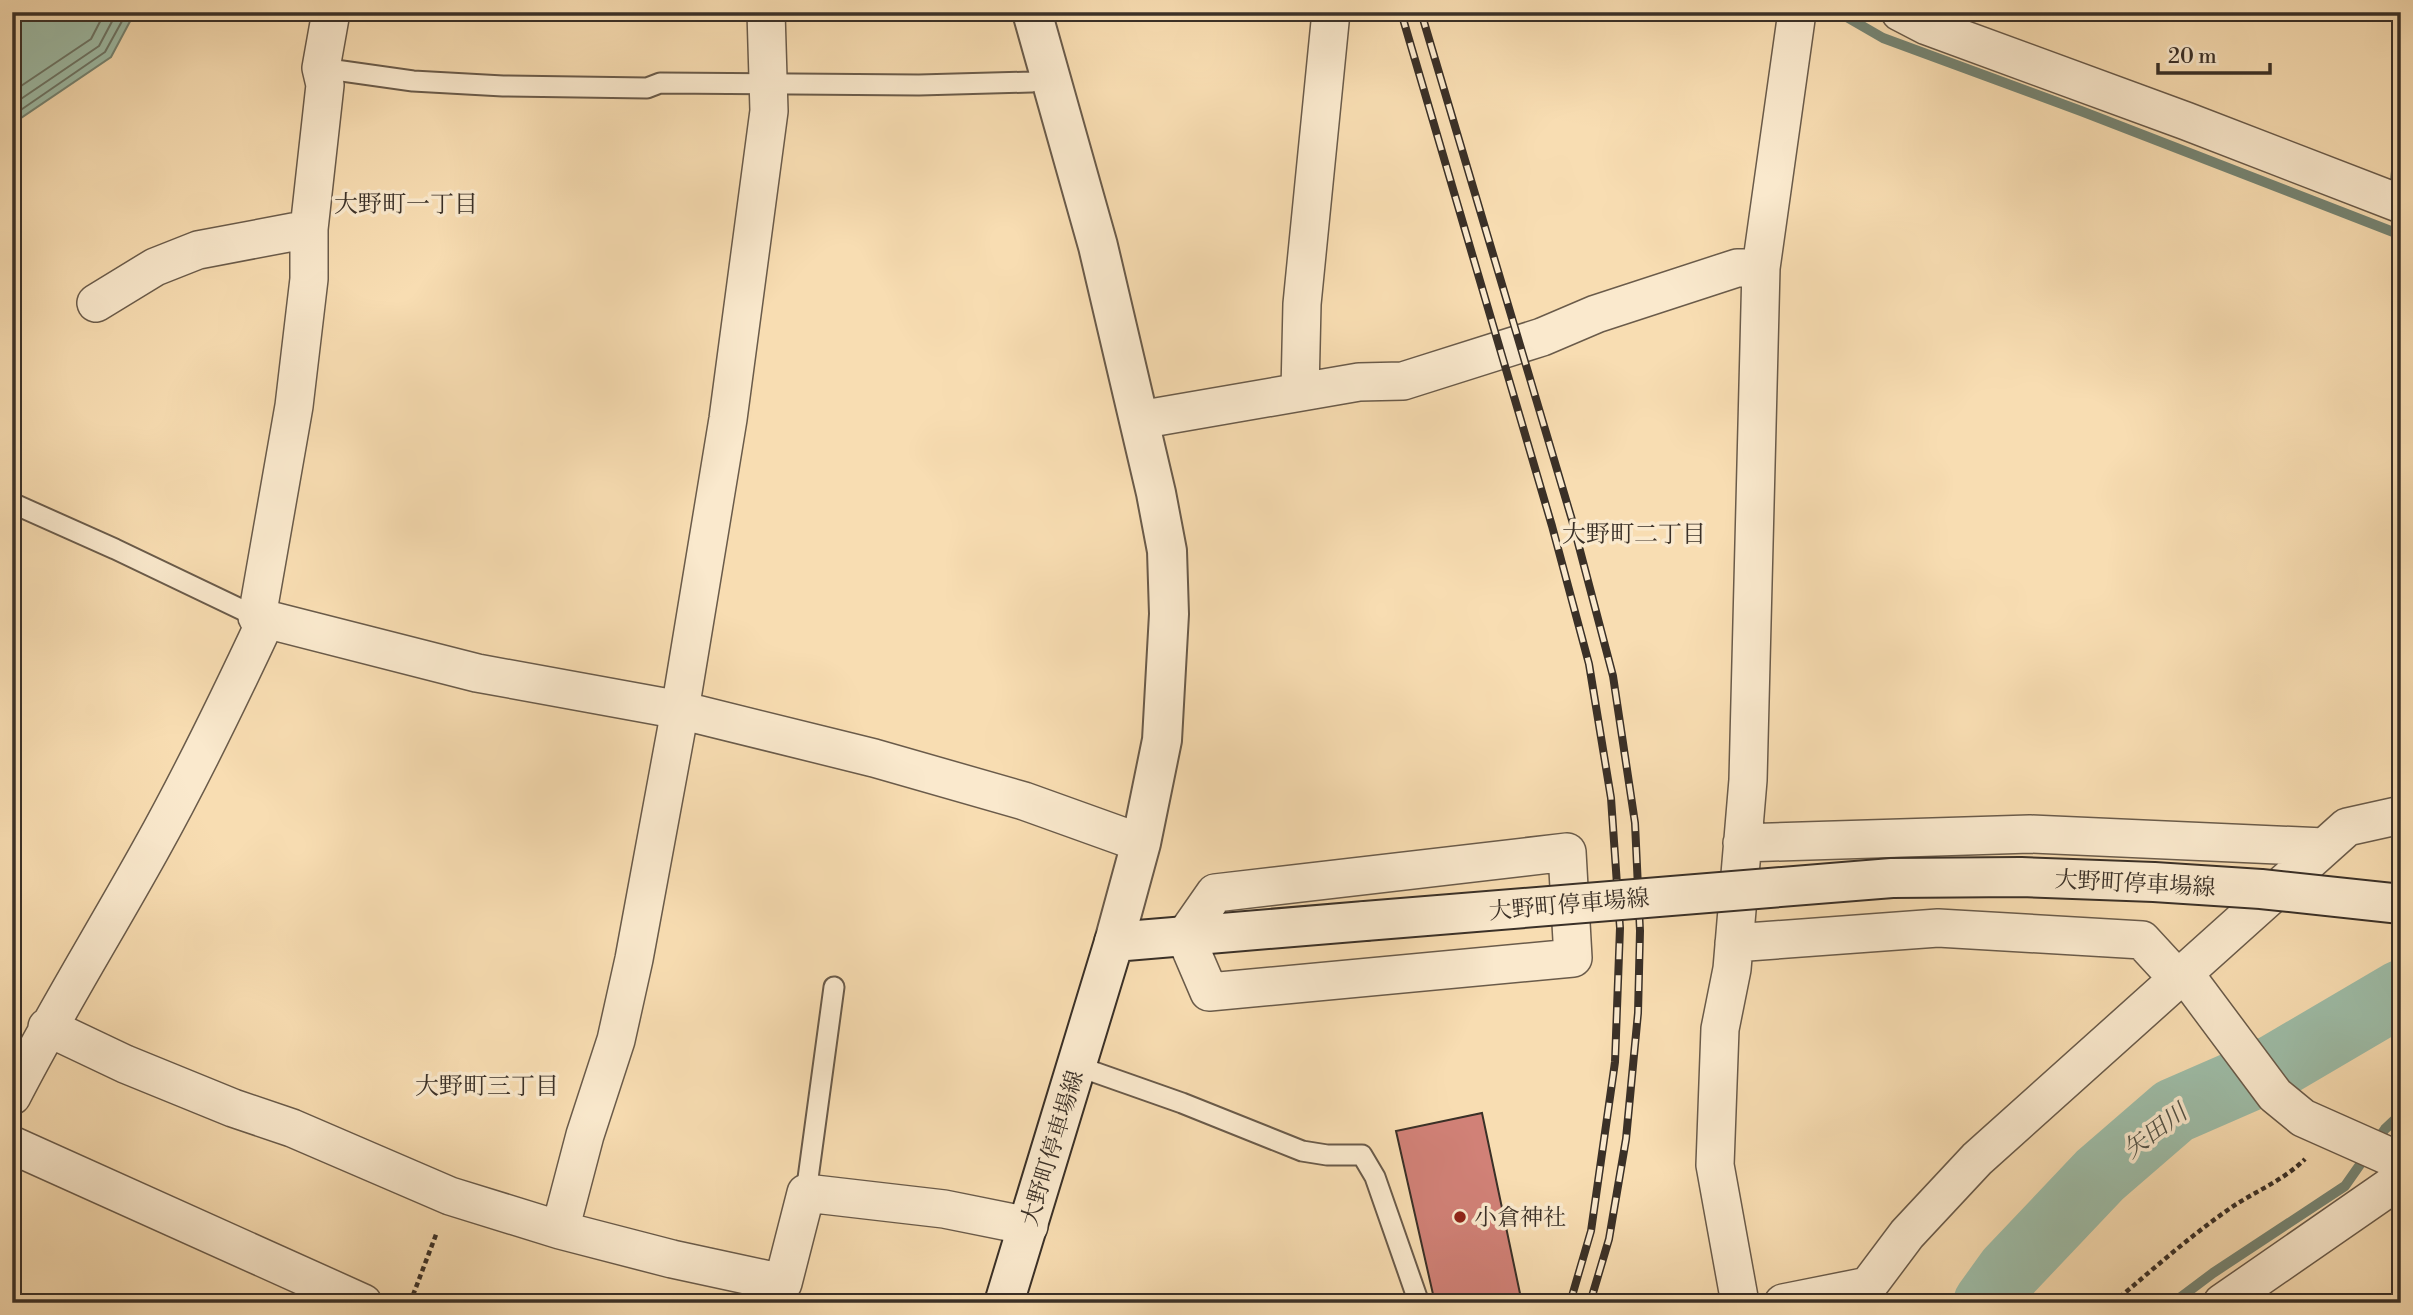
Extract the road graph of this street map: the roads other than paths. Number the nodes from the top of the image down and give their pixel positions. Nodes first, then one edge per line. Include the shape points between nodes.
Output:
1 (331, 12) edge
2 (766, 12) edge
3 (1032, 12) edge
4 (1331, 12) edge
5 (1797, 12) edge
6 (1900, 12) edge
7 (321, 68) junction
8 (1051, 77) junction
9 (768, 83) junction
10 (2401, 204) edge
11 (309, 229) junction
12 (1761, 268) junction
13 (96, 303) dead end
14 (1300, 391) junction
15 (1139, 420) junction
16 (12, 503) edge
17 (262, 619) junction
18 (680, 710) junction
19 (2401, 815) edge
20 (1141, 843) junction
21 (1742, 843) junction
22 (2324, 848) junction
23 (2401, 904) edge
24 (1185, 936) junction
25 (1114, 942) junction
26 (1734, 943) junction
27 (2188, 983) junction
28 (834, 987) dead end
29 (47, 1027) junction
30 (1077, 1066) junction
31 (12, 1096) edge
32 (12, 1145) edge
33 (2401, 1166) edge
34 (2401, 1179) edge
35 (806, 1194) junction
36 (1029, 1226) junction
37 (560, 1230) junction
38 (1865, 1294) edge
39 (363, 1303) edge
40 (1004, 1303) edge
41 (1419, 1303) edge
42 (1740, 1303) edge
43 (1783, 1303) edge
44 (2222, 1303) edge

1 - 7 street
2 - 9 street
3 - 8 main road
4 - 14 street via 1302,304
5 - 12 street
6 - 10 street
7 - 9 lane via 413,81 503,86 648,88 660,83
7 - 11 street via 325,85
8 - 9 lane via 994,83
8 - 15 main road via 1098,246
9 - 18 street via 769,111 728,419
11 - 13 street via 198,250 155,267
11 - 17 street via 309,279 295,406
12 - 14 street via 1737,268 1403,382 1359,382
12 - 21 street via 1748,780
14 - 15 street
15 - 20 main road via 1167,551 1169,614 1162,740
16 - 17 lane
17 - 18 street via 477,673
17 - 29 street via 220,718 151,849
18 - 20 street via 1024,801
18 - 37 street via 616,1040
19 - 22 street via 2347,827
20 - 25 main road
21 - 22 street via 2030,834
21 - 26 street
22 - 27 street
23 - 24 main road, 大野町停車場線, bridge via 2154,882 1892,878
24 - 24 street via 1215,893 1567,852 1573,958 1209,992
24 - 25 main road, 大野町停車場線
25 - 30 main road, 大野町停車場線
26 - 27 street via 1938,928 2142,940
26 - 42 street via 1720,1028 1715,1165
27 - 33 street via 2275,1094 2303,1118 2393,1158
27 - 38 street via 1977,1158 1907,1234
28 - 35 lane
29 - 31 street
29 - 37 street via 125,1064 292,1128 450,1196
30 - 36 main road, 大野町停車場線
30 - 41 lane via 1302,1151 1362,1155 1375,1177
32 - 39 street
34 - 44 street
35 - 36 street via 944,1209
35 - 37 street via 783,1283
36 - 40 main road, 大野町停車場線
38 - 43 street

